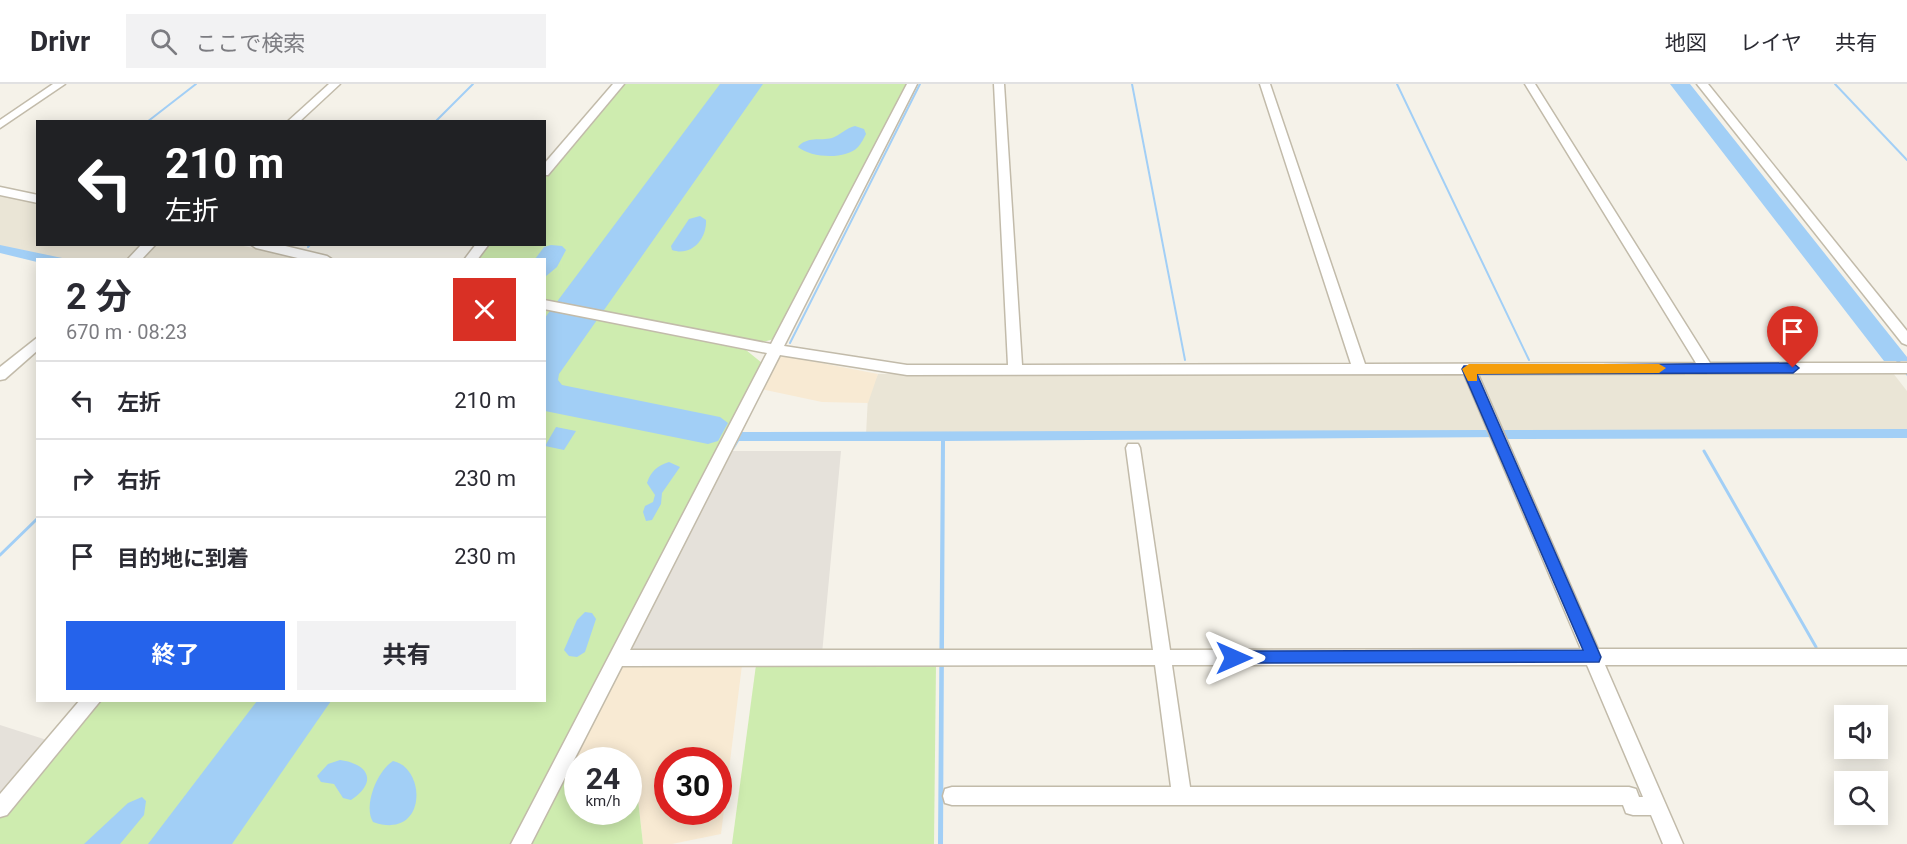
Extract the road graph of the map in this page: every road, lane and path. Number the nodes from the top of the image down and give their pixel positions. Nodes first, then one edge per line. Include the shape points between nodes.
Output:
1 (60, 84) edge
2 (335, 84) edge
3 (619, 84) edge
4 (912, 84) edge
5 (999, 84) edge
6 (1265, 84) edge
7 (1530, 84) edge
8 (1702, 84) edge
9 (294, 120) edge
10 (0, 125) edge
11 (546, 170) edge
12 (0, 191) edge
13 (36, 199) edge
14 (148, 246) edge
15 (265, 246) edge
16 (481, 246) edge
17 (135, 258) edge
18 (318, 258) edge
19 (472, 258) edge
20 (546, 304) edge
21 (1907, 340) edge
22 (36, 344) edge
23 (776, 349) junction
24 (1706, 368) junction
25 (1902, 368) edge
26 (1360, 369) junction
27 (1469, 369) junction
28 (1015, 370) junction
29 (0, 375) edge
30 (1133, 448) dead end
31 (1594, 657) junction
32 (1907, 657) edge
33 (617, 658) junction
34 (1162, 658) junction
35 (90, 702) edge
36 (952, 796) dead end
37 (1182, 796) junction
38 (1657, 806) junction
39 (0, 808) edge
40 (521, 844) edge
41 (1674, 844) edge

1 - 10 street
2 - 9 street
3 - 11 street
4 - 23 street
5 - 28 street
6 - 26 street
7 - 24 street
8 - 21 street
12 - 13 street
14 - 17 street
15 - 18 street
16 - 19 street
20 - 23 street
22 - 29 street
23 - 28 street via 879,368
23 - 33 street
24 - 25 street
24 - 27 street
26 - 27 street
26 - 28 street
27 - 31 street
30 - 34 street
31 - 32 street
31 - 34 street
31 - 38 street
33 - 34 street
33 - 40 street
34 - 37 street
35 - 39 street
36 - 37 street
37 - 38 street via 1629,796 1633,806
38 - 41 street

